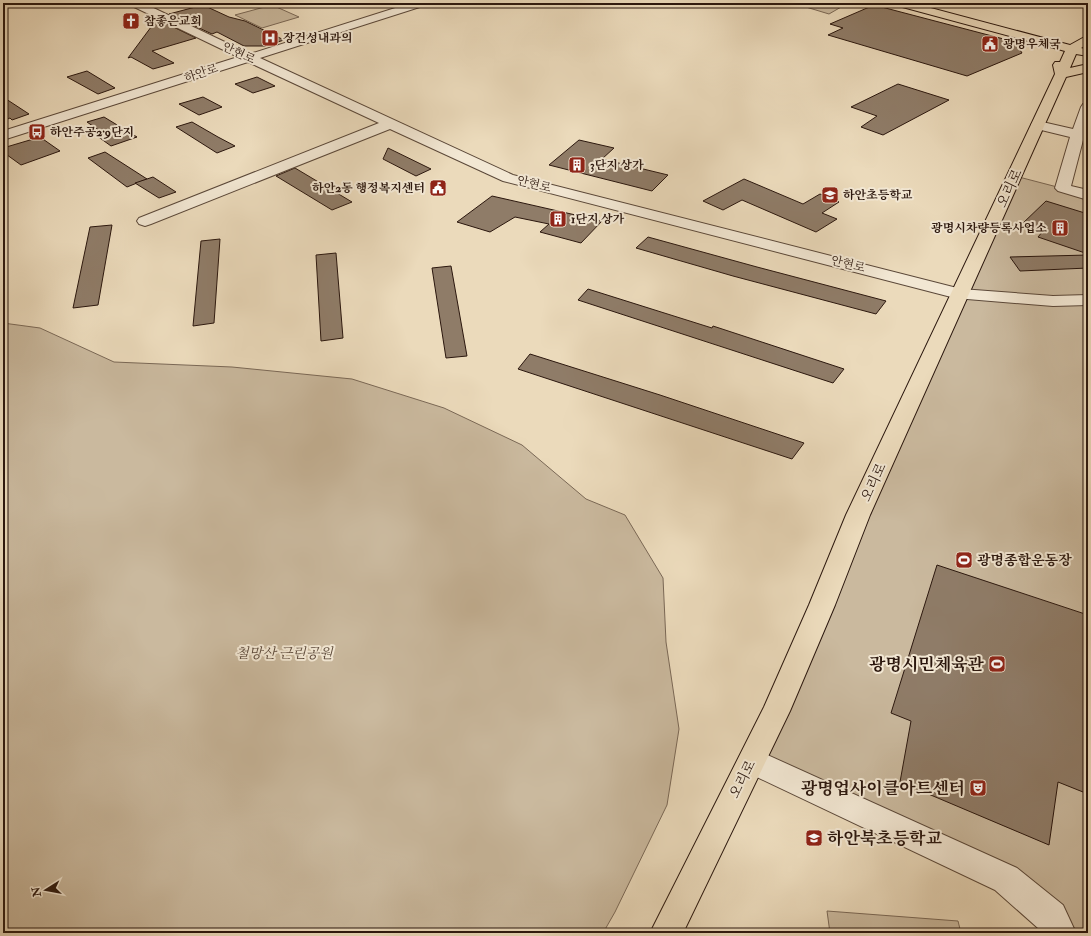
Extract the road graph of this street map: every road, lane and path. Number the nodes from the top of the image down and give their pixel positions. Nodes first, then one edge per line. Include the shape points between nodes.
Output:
1 (134, 3) edge
2 (422, 3) edge
3 (899, 3) edge
4 (920, 3) edge
5 (1088, 31) edge
6 (1051, 32) dead end
7 (1074, 32) dead end
8 (1025, 34) junction
9 (1082, 45) edge
10 (1088, 54) edge
11 (249, 58) junction
12 (1088, 68) edge
13 (1061, 74) junction
14 (1087, 111) edge
15 (390, 124) junction
16 (1038, 126) junction
17 (1083, 135) edge
18 (3, 136) edge
19 (1088, 195) edge
20 (145, 221) dead end
21 (963, 290) junction
22 (1088, 294) edge
23 (1088, 300) edge
24 (752, 761) junction
25 (666, 933) edge
26 (1060, 933) edge

1 - 11 street, 안현로
2 - 11 street, 하안로
3 - 8 main road
4 - 8 main road
5 - 7 main road
6 - 8 main road
8 - 9 main road
8 - 13 main road via 1050,55 1059,65
9 - 10 main road
9 - 13 main road, 오리로
11 - 15 street, 안현로
11 - 18 street, 하안로
12 - 13 main road
13 - 16 main road, 오리로
14 - 17 street
15 - 20 street
15 - 21 street, 안현로 via 508,178
16 - 17 street
16 - 21 main road, 오리로
17 - 19 street via 1077,162 1063,188
21 - 22 street via 1033,287
21 - 23 street via 1053,301
21 - 24 main road, 오리로 via 858,514 822,605
24 - 25 main road, 오리로
24 - 26 street via 1006,879 1051,917

